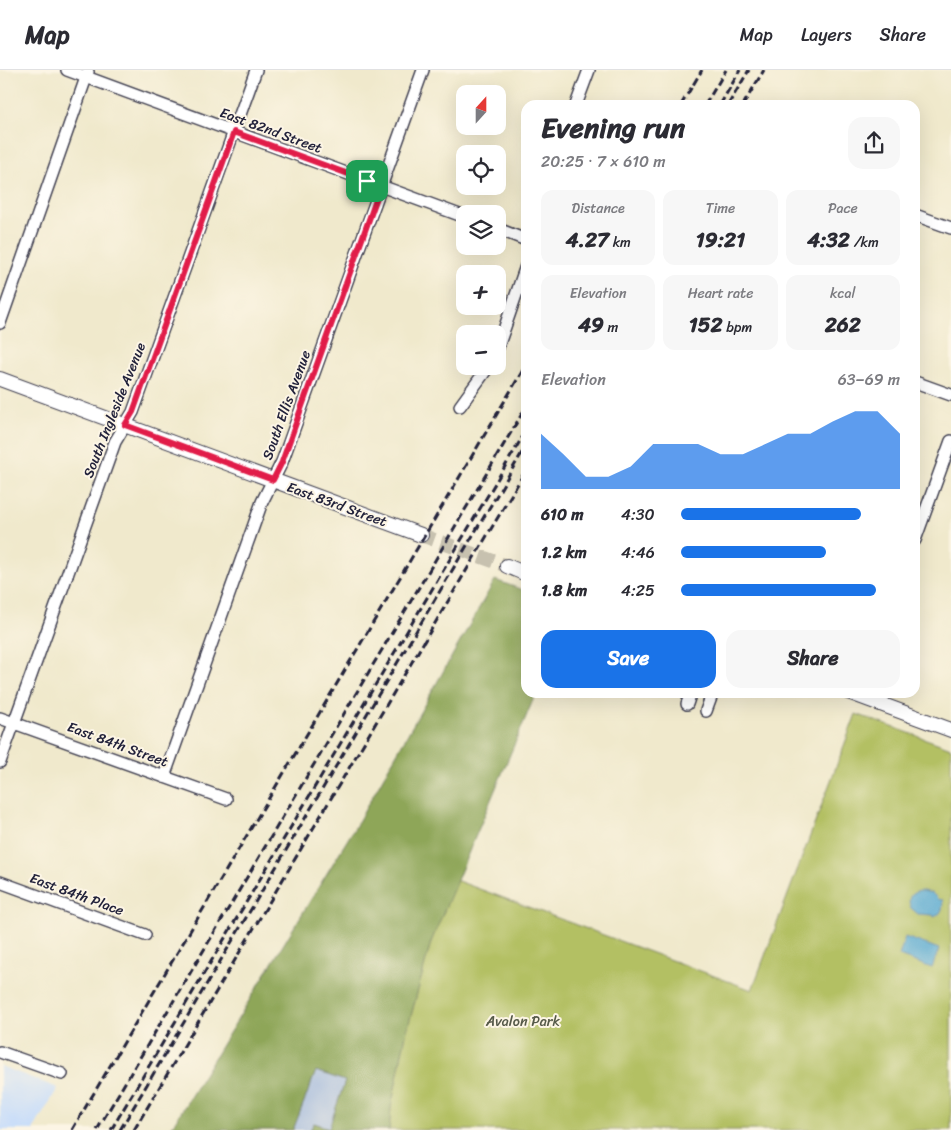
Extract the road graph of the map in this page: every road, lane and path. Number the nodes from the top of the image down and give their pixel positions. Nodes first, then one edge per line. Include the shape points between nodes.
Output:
1 (67, 70) edge
2 (256, 70) edge
3 (423, 70) edge
4 (589, 70) edge
5 (87, 74) edge
6 (578, 100) edge
7 (234, 132) junction
8 (381, 186) junction
9 (456, 214) edge
10 (920, 217) edge
11 (951, 228) edge
12 (506, 232) edge
13 (521, 238) edge
14 (521, 280) edge
15 (0, 323) edge
16 (506, 325) edge
17 (482, 375) edge
18 (0, 379) edge
19 (920, 384) edge
20 (951, 395) edge
21 (460, 406) dead end
22 (125, 425) junction
23 (951, 441) edge
24 (273, 480) junction
25 (920, 526) edge
26 (421, 535) tunnel mouth
27 (507, 566) tunnel mouth
28 (521, 572) edge
29 (689, 698) edge
30 (711, 698) edge
31 (867, 698) edge
32 (687, 704) dead end
33 (706, 711) dead end
34 (0, 718) edge
35 (14, 723) junction
36 (951, 730) edge
37 (0, 762) edge
38 (164, 777) junction
39 (226, 799) dead end
40 (0, 882) edge
41 (145, 935) dead end
42 (0, 1052) edge
43 (62, 1074) dead end

1 - 5 street, East 82nd Street
2 - 7 street, South Ingleside Avenue
3 - 8 street, South Ellis Avenue
4 - 6 street
5 - 7 street, East 82nd Street
5 - 15 street
7 - 8 street, East 82nd Street
7 - 22 street, South Ingleside Avenue via 133,412
8 - 9 street, East 82nd Street
8 - 24 street, South Ellis Avenue
10 - 11 street
12 - 13 street
14 - 16 street
17 - 21 street
18 - 22 street, East 83rd Street
19 - 20 street
22 - 24 street, East 83rd Street
22 - 35 street, South Ingleside Avenue via 115,442
23 - 25 street
24 - 26 street, East 83rd Street
24 - 38 street, South Ellis Avenue via 262,502
27 - 28 street
29 - 32 street
30 - 33 street
31 - 36 street
34 - 35 street, East 84th Street
35 - 37 street, South Ingleside Avenue
35 - 38 street, East 84th Street
38 - 39 street, East 84th Street
40 - 41 street, East 84th Place
42 - 43 street

